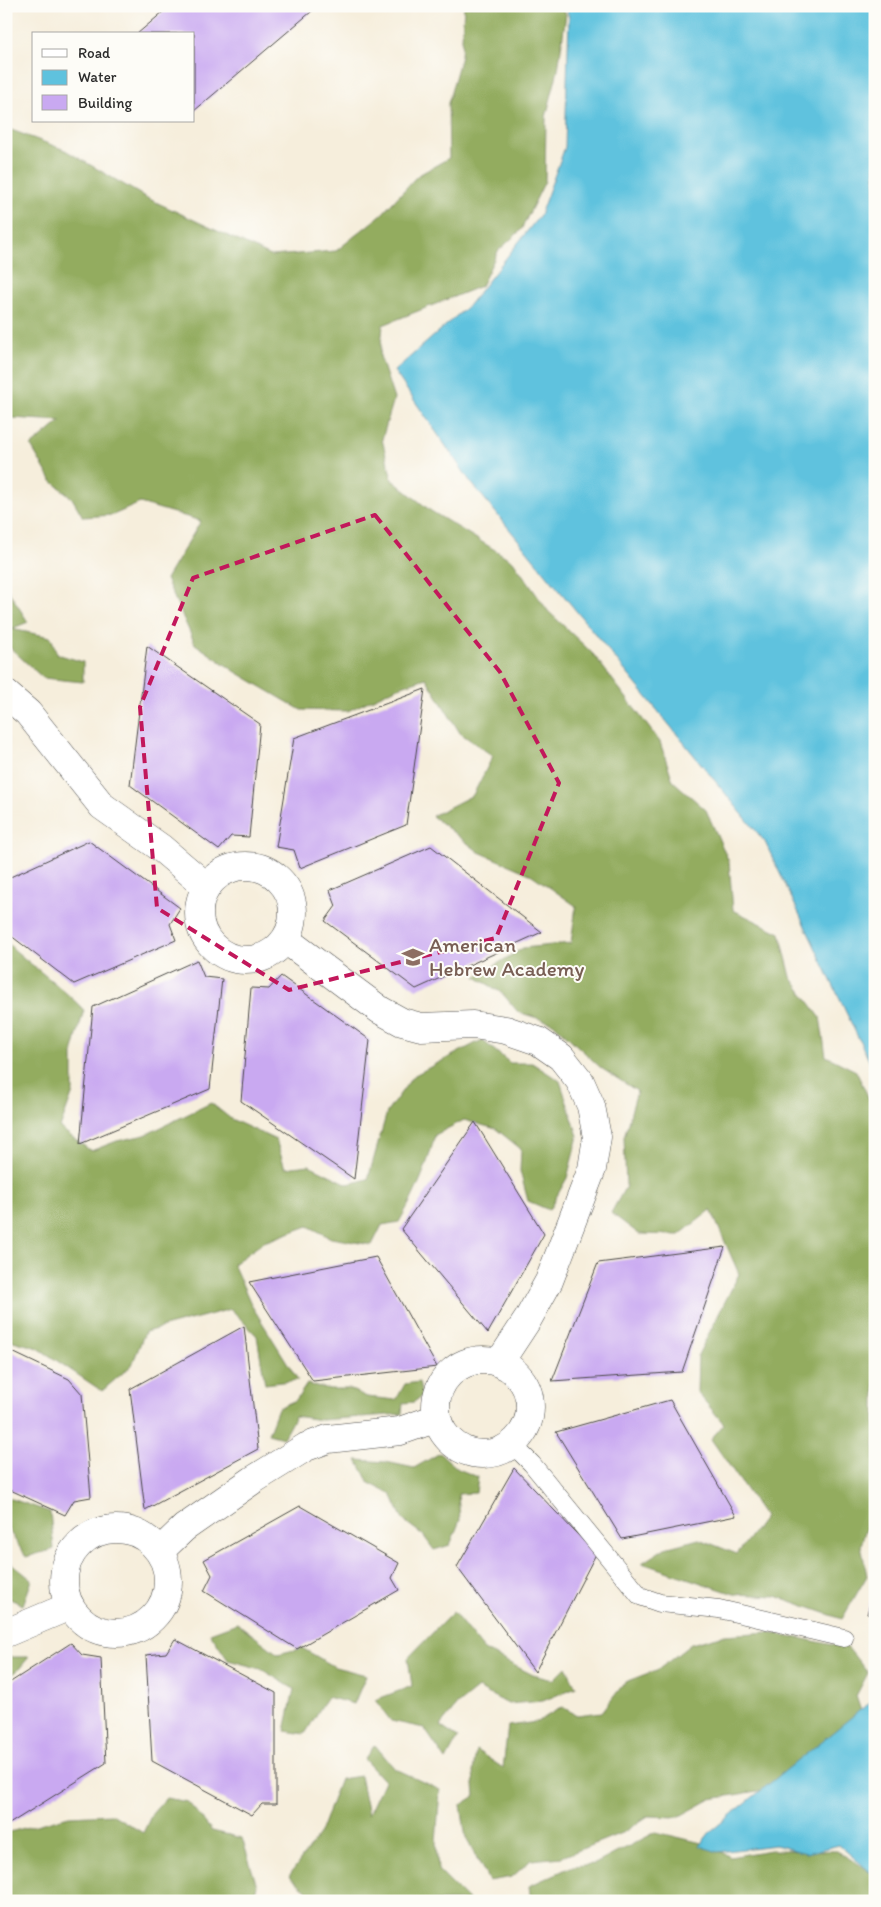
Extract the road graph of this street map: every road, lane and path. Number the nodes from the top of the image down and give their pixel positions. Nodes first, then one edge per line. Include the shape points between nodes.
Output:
1 (6, 694) edge
2 (207, 887) junction
3 (286, 940) junction
4 (499, 1363) junction
5 (437, 1418) junction
6 (512, 1444) junction
7 (160, 1551) junction
8 (70, 1606) junction
9 (6, 1634) edge
10 (844, 1638) dead end

1 - 2 street via 28,713 102,806 161,848
2 - 3 street via 201,902 204,934 213,947 227,957 243,961 259,958 274,952
2 - 3 street via 230,869 245,866 273,874 291,897 292,927
3 - 4 street via 380,1010 402,1022 421,1027 473,1025 506,1030 538,1041 561,1057 580,1081 591,1106 597,1137 592,1169 549,1281
4 - 5 street via 476,1360 449,1374 440,1387 436,1402
4 - 6 street via 517,1374 526,1385 530,1399 526,1426
5 - 6 street via 452,1442 465,1450 479,1454 494,1453
5 - 7 street via 400,1431 328,1439 306,1447 184,1528
6 - 10 lane via 640,1596 660,1603 719,1609
7 - 8 street via 148,1538 134,1531 104,1529 90,1535 78,1544 64,1572 64,1587
7 - 8 street via 167,1567 168,1585 164,1602 154,1617 140,1628 123,1633 105,1632 89,1626
8 - 9 street

